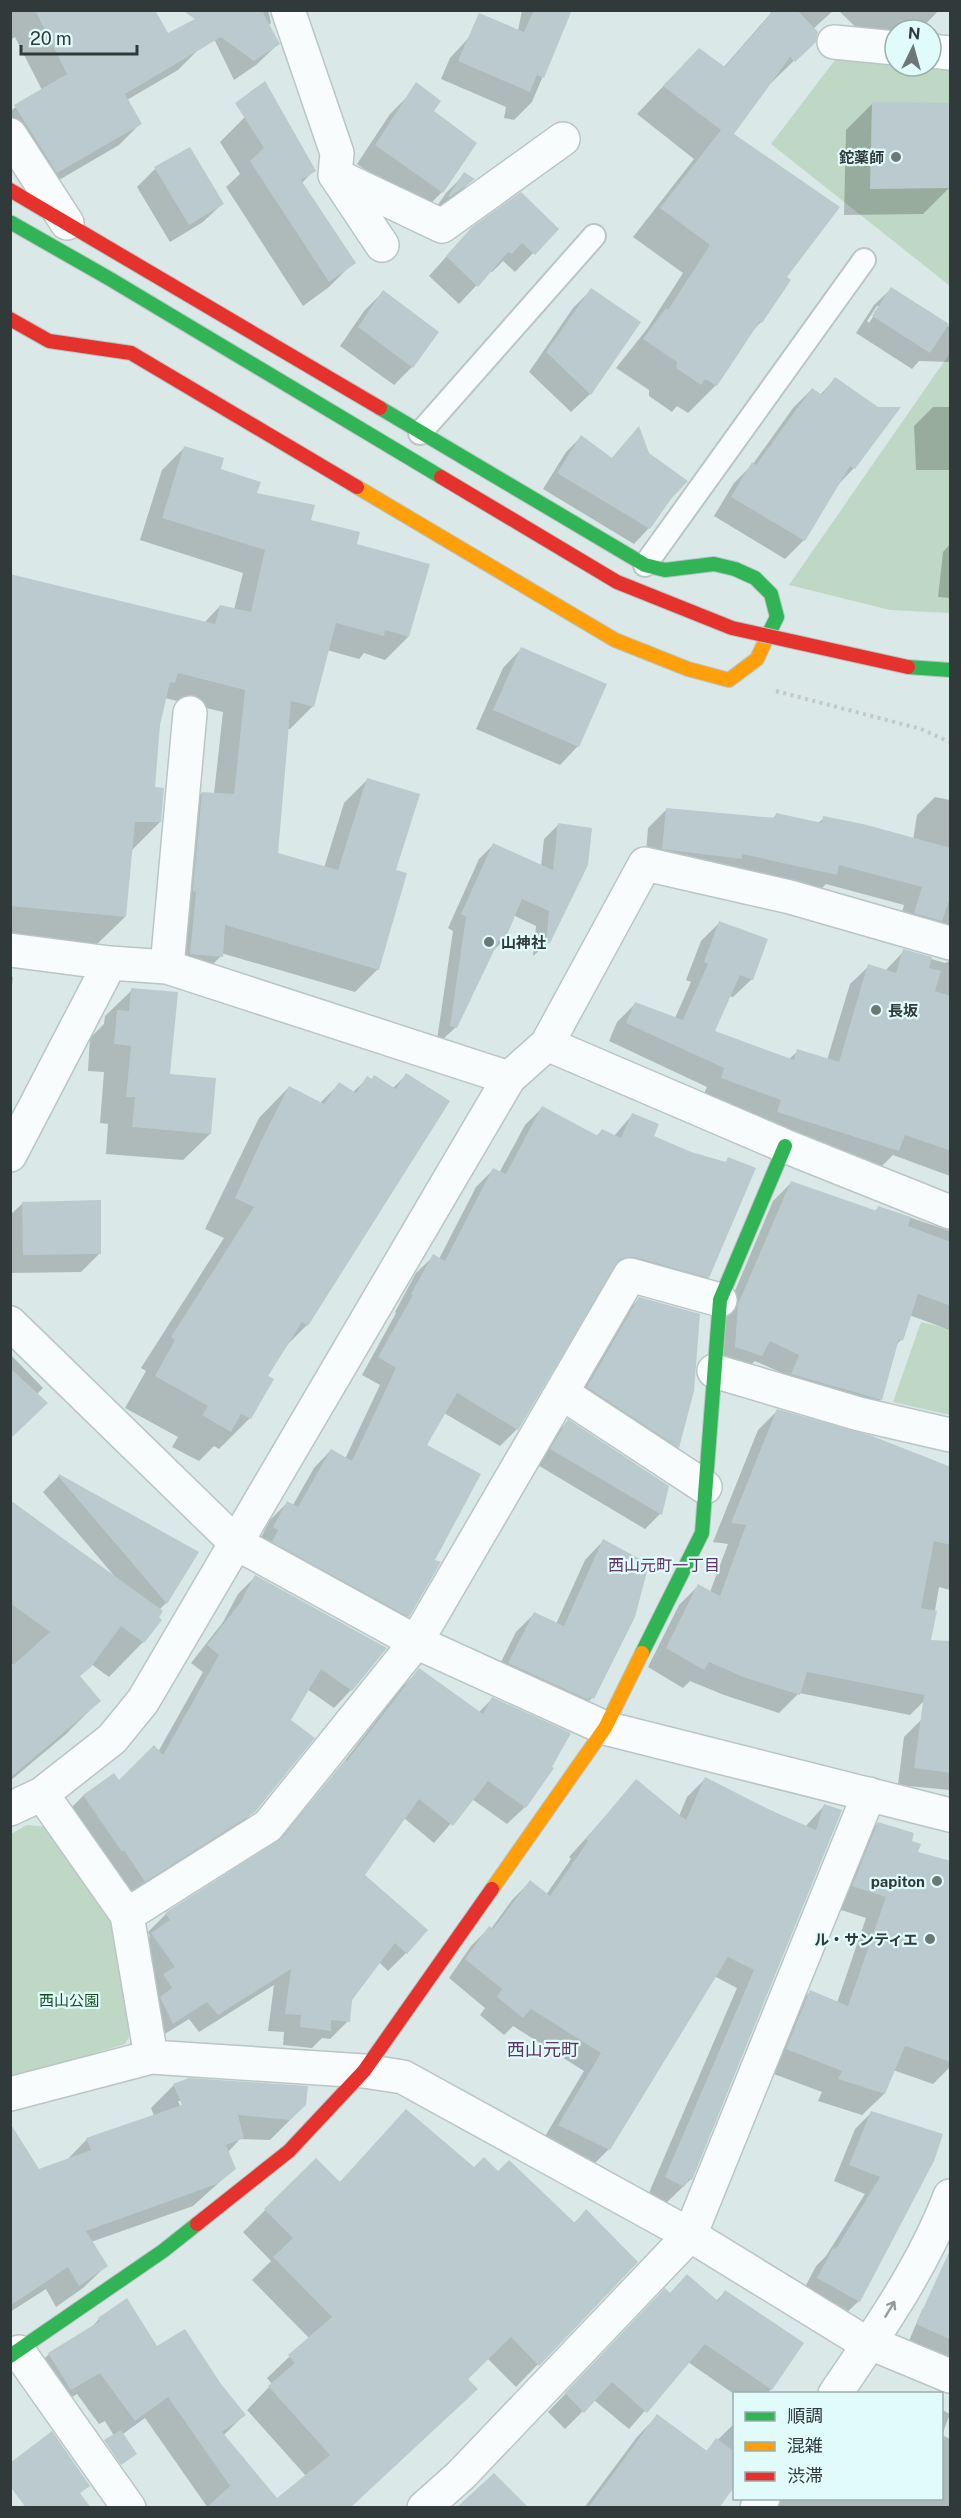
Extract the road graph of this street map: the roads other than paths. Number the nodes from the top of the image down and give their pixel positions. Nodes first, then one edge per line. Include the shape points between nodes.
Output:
1 (288, 10) edge
2 (834, 42) dead end
3 (883, 47) edge
4 (10, 135) edge
5 (563, 139) dead end
6 (335, 175) junction
7 (10, 190) edge
8 (10, 222) edge
9 (68, 223) junction
10 (594, 236) dead end
11 (382, 245) dead end
12 (864, 260) dead end
13 (10, 319) edge
14 (420, 433) junction
15 (645, 565) junction
16 (951, 670) edge
17 (190, 713) dead end
18 (951, 943) edge
19 (10, 950) edge
20 (110, 963) junction
21 (167, 967) junction
22 (547, 1044) junction
23 (509, 1078) junction
24 (785, 1146) junction
25 (10, 1155) edge
26 (951, 1212) edge
27 (720, 1300) junction
28 (10, 1323) edge
29 (714, 1371) junction
30 (562, 1393) junction
31 (951, 1435) edge
32 (705, 1486) junction
33 (236, 1543) junction
34 (416, 1642) junction
35 (605, 1728) junction
36 (42, 1794) junction
37 (869, 1794) junction
38 (10, 1809) edge
39 (951, 1815) edge
40 (126, 1915) junction
41 (151, 2057) junction
42 (364, 2071) junction
43 (10, 2094) edge
44 (951, 2196) edge
45 (690, 2235) junction
46 (869, 2344) junction
47 (15, 2354) edge
48 (951, 2376) edge
49 (836, 2392) edge
50 (129, 2508) edge
51 (424, 2508) edge

1 - 6 street via 337,153
2 - 3 street
4 - 9 street
5 - 6 street via 442,226
6 - 11 street
7 - 9 street
8 - 16 street, bridge via 617,582 732,628 819,650 908,667
9 - 14 street
10 - 14 lane
12 - 15 lane
13 - 15 street via 49,341 131,353 615,640 688,669 729,680 757,659 777,617 771,594 755,578 735,568 714,564 665,570
14 - 15 street
17 - 21 street
18 - 22 street via 790,897 645,864
19 - 20 street
20 - 21 street
20 - 25 street
21 - 23 street
22 - 23 street
22 - 24 street
23 - 33 street
24 - 26 street
24 - 27 street
27 - 29 street
27 - 30 street via 630,1275
28 - 33 street
29 - 31 street via 859,1414
29 - 32 street
30 - 32 street
30 - 34 street
32 - 35 street via 702,1533
33 - 34 street
33 - 36 street via 143,1701 112,1739
34 - 35 street
34 - 40 street via 268,1826
35 - 37 street
35 - 42 street
36 - 38 street
36 - 40 street
37 - 39 street
37 - 45 street
40 - 41 street
41 - 42 street
41 - 43 street
42 - 45 street via 403,2078
42 - 47 street via 289,2151 163,2251
46 -> 44 street via 936,2232
45 - 46 street
45 - 51 street
46 - 48 street
46 - 49 street
47 - 50 street

